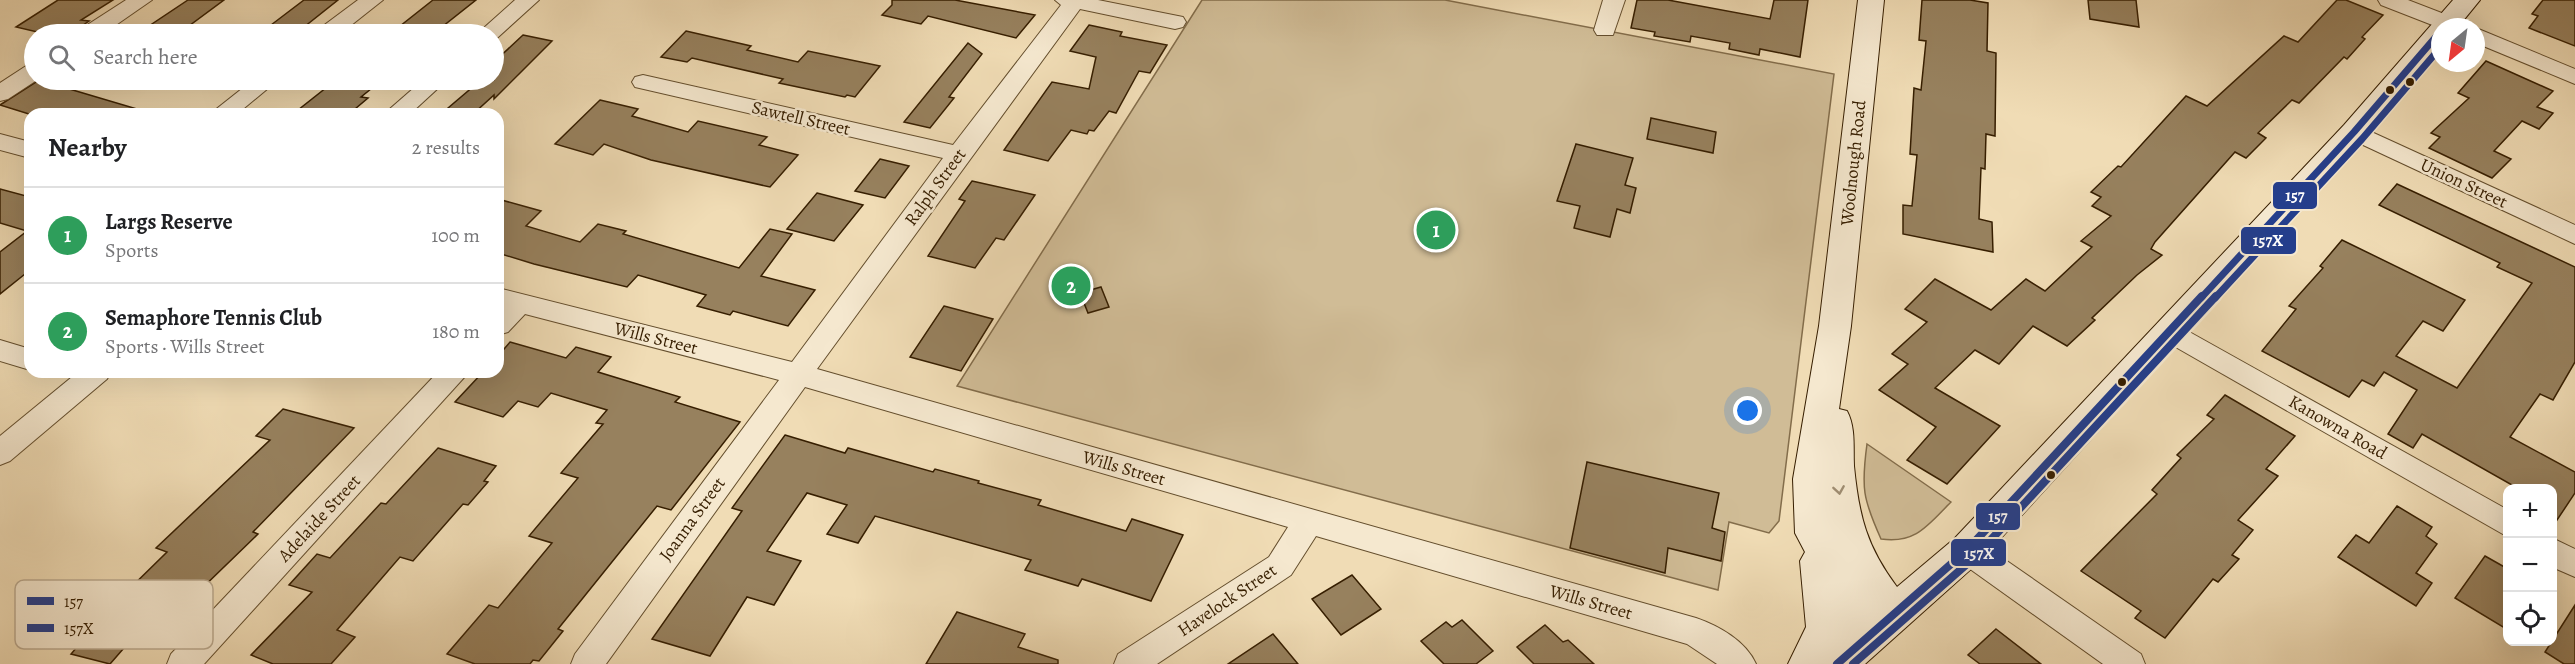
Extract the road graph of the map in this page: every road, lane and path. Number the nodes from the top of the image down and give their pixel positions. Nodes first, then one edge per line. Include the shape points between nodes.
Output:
1 (141, 0) edge
2 (372, 0) edge
3 (528, 0) edge
4 (1614, 0) edge
5 (1871, 0) edge
6 (2389, 0) edge
7 (2467, 0) edge
8 (1070, 1) edge
9 (2454, 18) edge
10 (2431, 20) edge
11 (1175, 22) dead end
12 (104, 24) edge
13 (340, 24) edge
14 (500, 24) edge
15 (1605, 30) dead end
16 (2485, 39) edge
17 (2431, 45) edge
18 (2575, 77) edge
19 (24, 78) edge
20 (643, 82) dead end
21 (254, 90) edge
22 (424, 90) edge
23 (0, 94) edge
24 (230, 108) edge
25 (403, 108) edge
26 (2354, 132) junction
27 (0, 142) edge
28 (24, 148) edge
29 (959, 154) junction
30 (2575, 235) edge
31 (508, 301) edge
32 (1835, 326) junction
33 (2168, 330) junction
34 (0, 350) edge
35 (24, 358) edge
36 (798, 374) junction
37 (80, 378) edge
38 (449, 378) edge
39 (0, 453) edge
40 (1309, 521) junction
41 (2503, 522) edge
42 (1814, 533) junction
43 (1967, 550) junction
44 (2557, 553) edge
45 (2575, 564) edge
46 (1883, 623) junction
47 (213, 632) edge
48 (197, 649) edge
49 (183, 664) edge
50 (587, 664) edge
51 (1130, 664) edge
52 (1740, 664) edge
53 (1808, 664) edge
54 (1837, 664) edge
55 (2129, 664) edge

1 - 12 street
2 - 13 street
3 - 14 street
4 - 15 street
5 - 32 main road, Woolnough Road
6 - 10 street
7 - 9 main road
8 - 11 street
8 - 29 street, Ralph Street
16 - 18 street
17 - 26 main road
19 - 23 street
20 - 29 street, Sawtell Street
21 - 24 street
22 - 25 street
26 - 30 street, Union Street
26 - 33 main road
27 - 28 street
29 - 36 street, Ralph Street
31 - 36 street, Wills Street
32 - 42 main road, Woolnough Road via 1810,479
32 -> 46 main road, Woolnough Road via 1835,462 1841,500 1850,543 1871,580
33 - 41 street, Kanowna Road
33 - 43 main road
34 - 35 street
36 - 40 street, Wills Street
36 - 50 street, Joanna Street
37 - 39 street
38 - 47 street, Adelaide Street
40 - 51 street, Havelock Street via 1280,566
40 - 52 street, Wills Street via 1696,632
42 - 46 main road, Woolnough Road via 1845,595
42 - 53 main road via 1826,628
43 - 46 main road
43 - 55 street
44 - 45 street
46 - 54 main road
48 - 49 street, Adelaide Street

